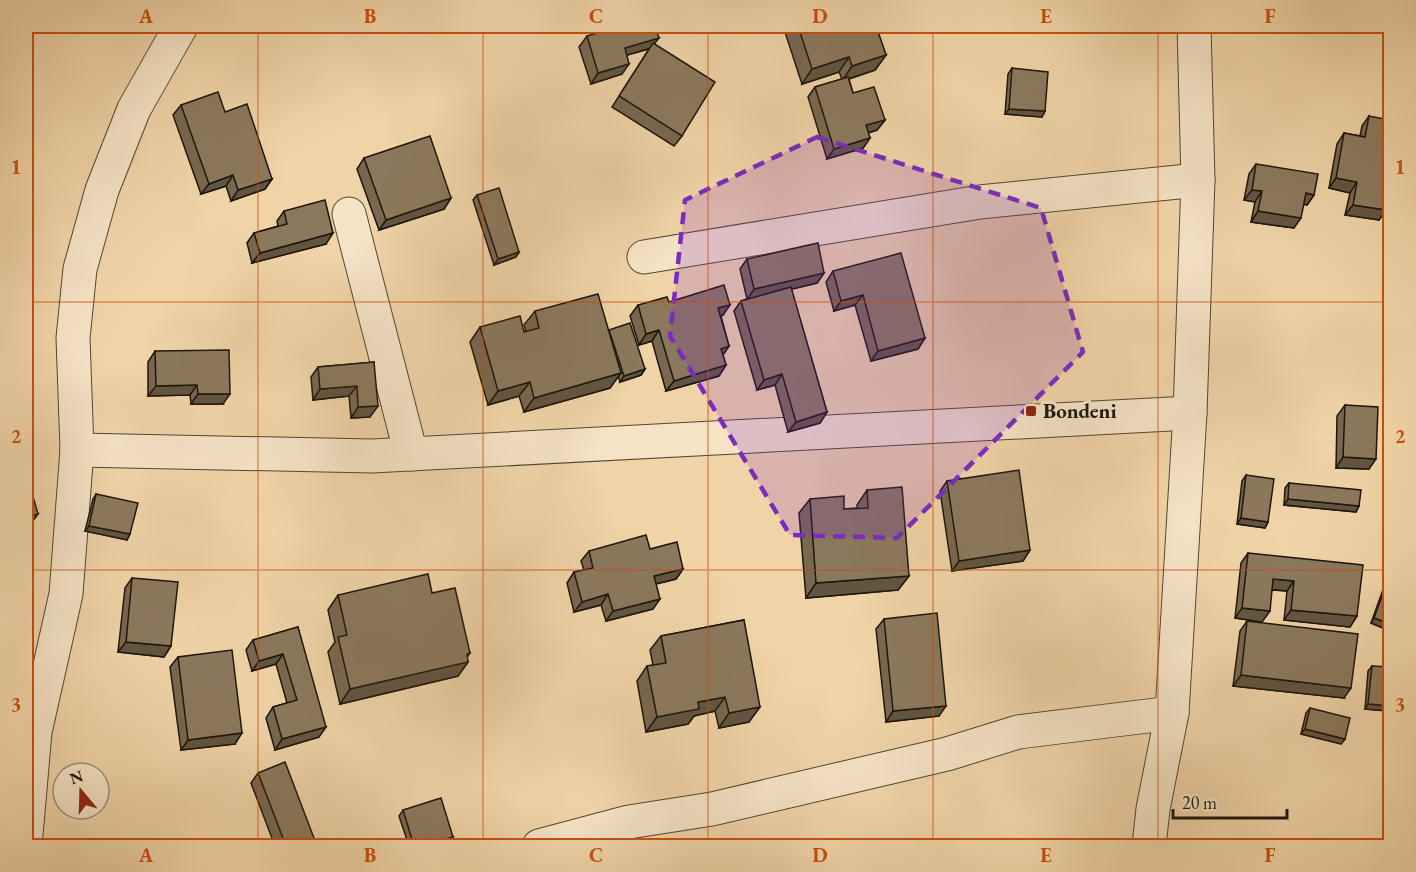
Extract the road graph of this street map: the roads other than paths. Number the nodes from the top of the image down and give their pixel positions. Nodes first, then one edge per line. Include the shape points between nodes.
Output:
1 (182, 26) edge
2 (1194, 26) edge
3 (1198, 180) junction
4 (349, 214) dead end
5 (644, 258) dead end
6 (1190, 413) junction
7 (77, 450) junction
8 (411, 454) junction
9 (1172, 713) junction
10 (30, 731) edge
11 (26, 835) edge
12 (539, 846) edge
13 (1149, 846) edge

1 - 7 street via 130,119 102,190 80,269 73,338
2 - 3 street
3 - 5 street via 980,202
3 - 6 street
4 - 8 street
6 - 8 street
6 - 9 street
7 - 8 street
7 - 10 street via 66,594
9 - 12 street via 1018,732 914,762 712,809 629,822
9 - 13 street
10 - 11 street

